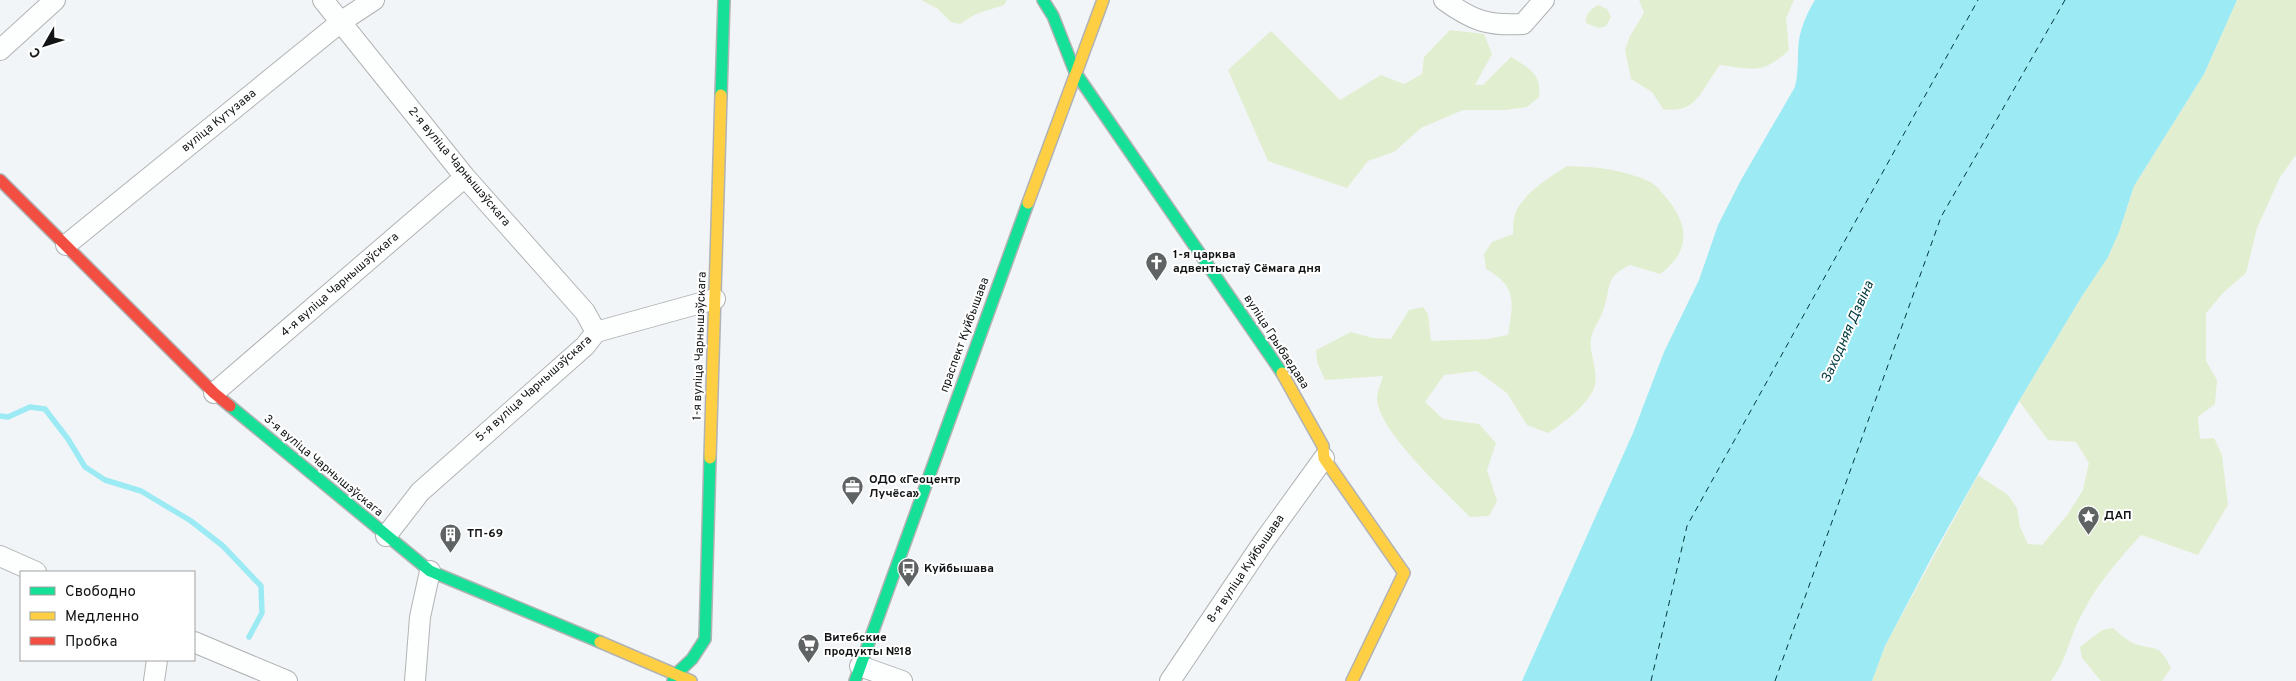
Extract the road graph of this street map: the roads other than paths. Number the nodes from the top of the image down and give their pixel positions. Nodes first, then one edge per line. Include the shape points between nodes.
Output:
1 (54, 0) edge
2 (323, 0) edge
3 (374, 0) edge
4 (724, 0) edge
5 (1042, 0) edge
6 (1103, 0) edge
7 (1444, 0) edge
8 (1544, 0) edge
9 (342, 22) junction
10 (0, 50) edge
11 (1075, 72) junction
12 (465, 177) junction
13 (0, 180) edge
14 (66, 245) junction
15 (715, 299) junction
16 (596, 332) junction
17 (214, 393) junction
18 (1324, 458) junction
19 (386, 536) junction
20 (0, 556) edge
21 (34, 571) edge
22 (430, 571) junction
23 (195, 642) edge
24 (157, 661) edge
25 (858, 674) edge
26 (674, 678) edge
27 (154, 681) edge
28 (287, 681) edge
29 (415, 681) edge
30 (691, 681) edge
31 (902, 681) edge
32 (1170, 681) edge
33 (1352, 681) edge

1 - 10 street
2 - 9 street, 2-я вуліца Чарнышэўскага
3 - 9 street, вуліца Кутузава
4 - 15 street, 1-я вуліца Чарнышэўскага
5 - 11 street, вуліца Грыбаедава via 1053,16
6 - 11 street, праспект Куйбышава
7 - 8 street via 1461,12 1497,25 1524,24
9 - 12 street, 2-я вуліца Чарнышэўскага
9 - 14 street, вуліца Кутузава
11 - 18 street, вуліца Грыбаедава via 1277,365 1323,446
11 - 25 street, праспект Куйбышава
12 - 16 street, 2-я вуліца Чарнышэўскага via 585,312
12 - 17 street, 4-я вуліца Чарнышэўскага
13 - 14 street, 3-я вуліца Чарнышэўскага
14 - 17 street, 3-я вуліца Чарнышэўскага
15 - 16 street, 5-я вуліца Чарнышэўскага
15 - 26 street, 1-я вуліца Чарнышэўскага via 704,639 692,659
16 - 19 street, 5-я вуліца Чарнышэўскага via 585,346 420,492
17 - 19 street, 3-я вуліца Чарнышэўскага
18 - 32 street, 8-я вуліца Куйбышава
18 - 33 street, вуліца Грыбаедава via 1404,573
19 - 22 street, 3-я вуліца Чарнышэўскага
20 - 21 street
22 - 26 street, 3-я вуліца Чарнышэўскага
22 - 29 street via 420,618
23 - 28 street
24 - 27 street
25 - 31 street
26 - 30 street, 3-я вуліца Чарнышэўскага

